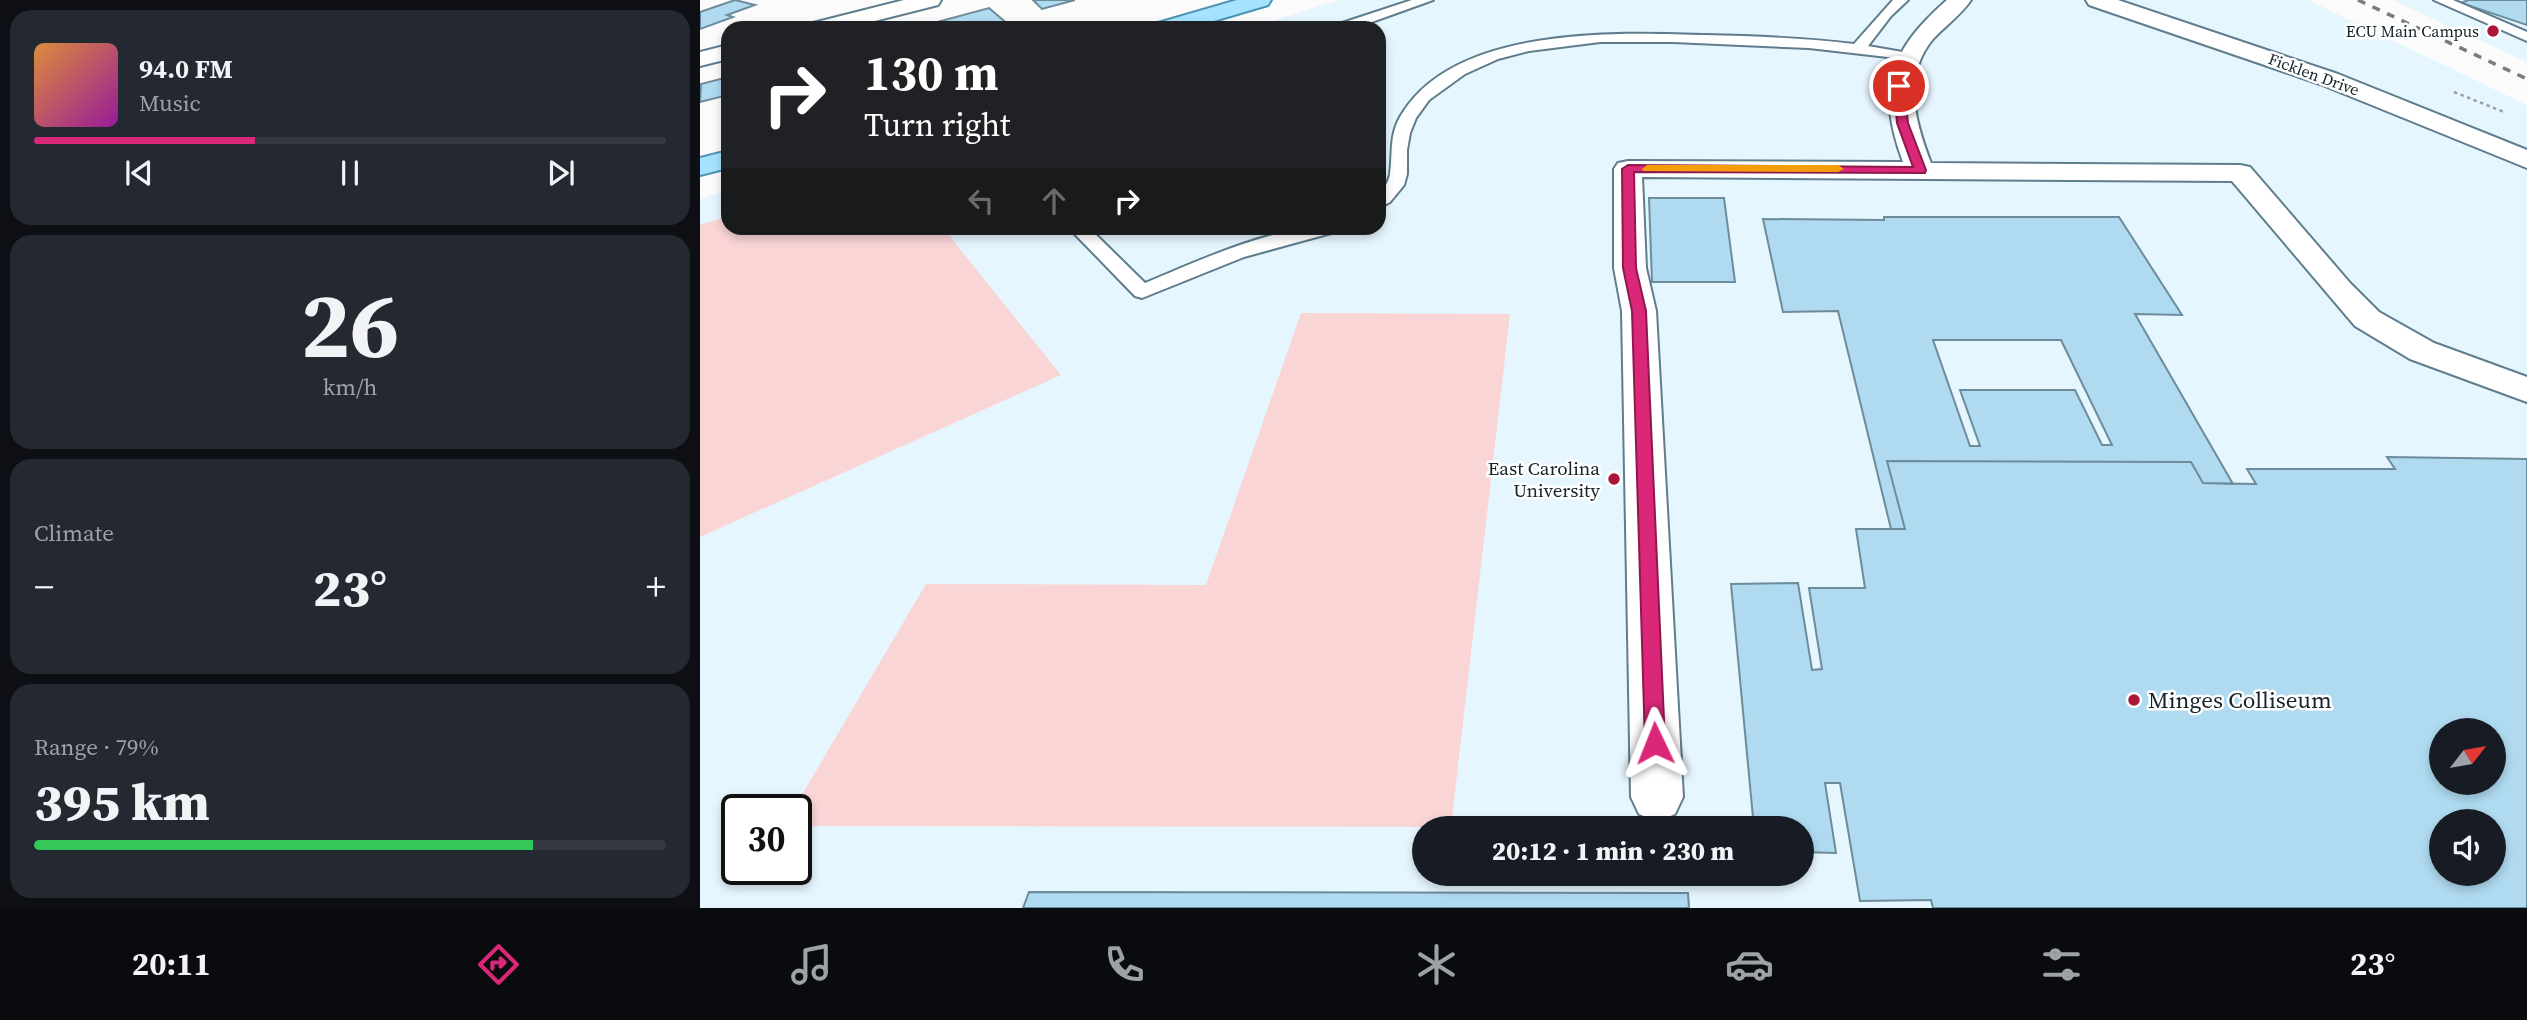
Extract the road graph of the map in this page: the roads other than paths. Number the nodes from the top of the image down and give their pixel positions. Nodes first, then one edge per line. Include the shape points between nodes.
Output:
1 (869, 0) edge
2 (930, 0) edge
3 (1259, 0) edge
4 (1426, 0) edge
5 (1901, 0) edge
6 (1960, 0) edge
7 (2097, 0) edge
8 (2441, 0) edge
9 (900, 8) junction
10 (849, 21) edge
11 (1189, 21) edge
12 (1362, 21) edge
13 (2527, 37) edge
14 (1858, 48) junction
15 (721, 54) edge
16 (1909, 57) junction
17 (700, 60) edge
18 (2527, 160) edge
19 (721, 161) edge
20 (700, 167) edge
21 (1920, 170) junction
22 (1386, 194) edge
23 (1086, 235) edge
24 (1303, 235) edge
25 (2527, 390) edge
26 (1657, 797) dead end

1 - 9 street
2 - 9 street
3 - 11 main road
4 - 12 lane
5 - 14 lane
6 - 16 street
7 - 18 street, Ficklen Drive via 2329,79
8 - 13 lane
9 - 10 street
14 - 16 lane
14 - 22 lane via 1796,41 1625,37 1566,40 1510,53 1458,74 1419,102 1400,137 1396,183
15 - 17 street
16 - 21 street via 1899,86 1900,106
19 - 20 main road
21 - 25 street via 2240,173 2367,318 2422,351
21 - 26 street via 1628,169 1630,268 1639,311
23 - 24 lane via 1142,292 1237,253

